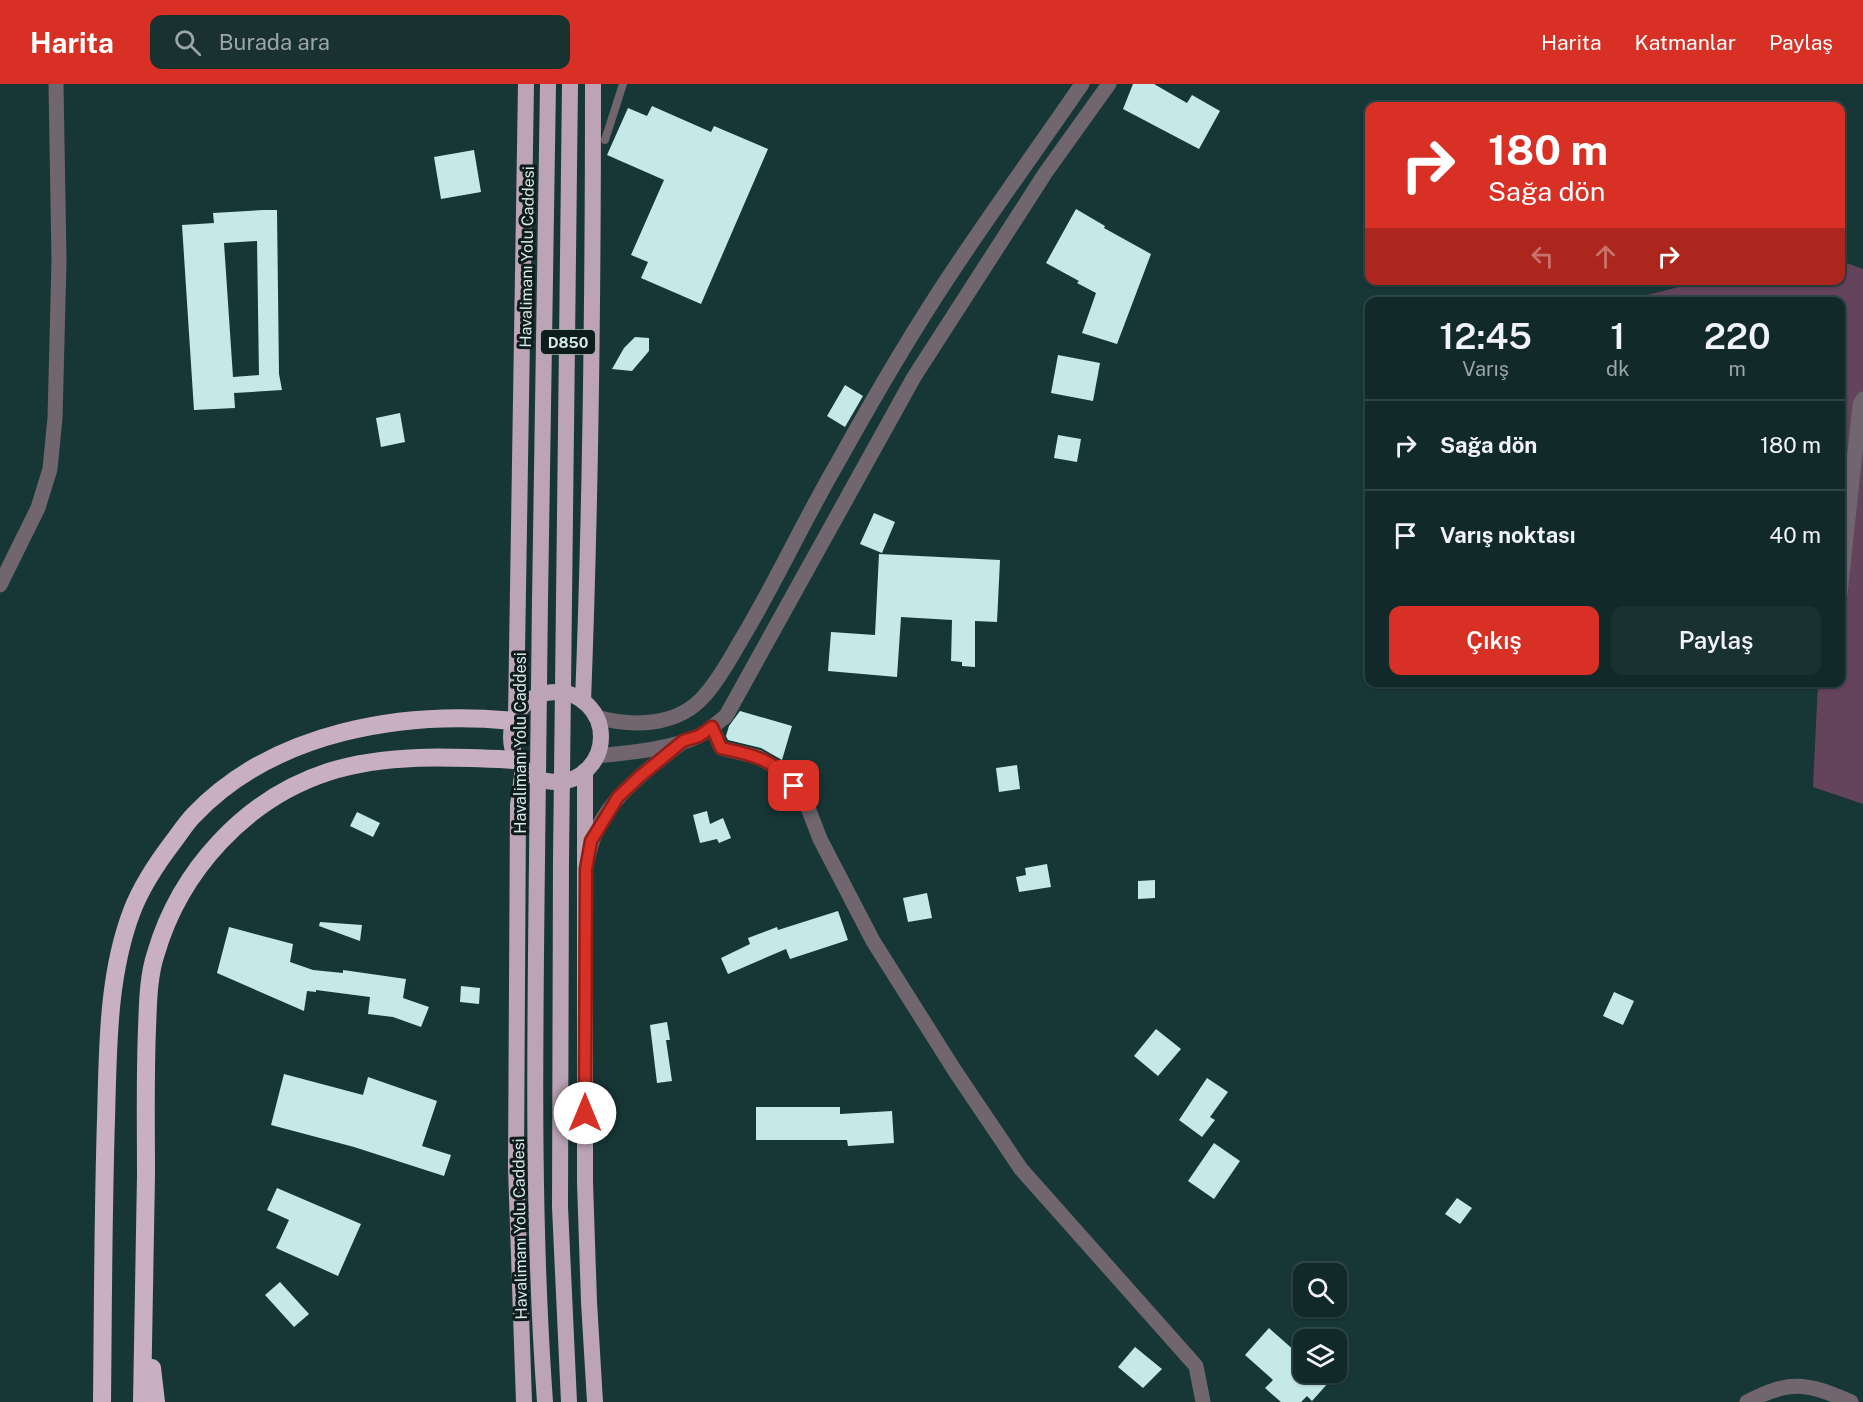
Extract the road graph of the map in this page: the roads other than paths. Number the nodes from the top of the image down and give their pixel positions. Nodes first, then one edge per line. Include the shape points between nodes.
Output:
1 (56, 84) edge
2 (526, 84) edge
3 (548, 84) edge
4 (570, 84) edge
5 (593, 84) edge
6 (623, 84) edge
7 (1082, 84) edge
8 (1109, 84) edge
9 (605, 140) dead end
10 (1863, 399) edge
11 (1845, 544) edge
12 (0, 585) edge
13 (583, 701) junction
14 (596, 717) junction
15 (515, 718) junction
16 (712, 727) junction
17 (683, 741) junction
18 (596, 756) junction
19 (520, 764) junction
20 (585, 771) junction
21 (586, 869) junction
22 (104, 1194) junction
23 (146, 1195) junction
24 (94, 1402) edge
25 (102, 1402) edge
26 (142, 1402) edge
27 (156, 1402) edge
28 (524, 1402) edge
29 (545, 1402) edge
30 (569, 1402) edge
31 (595, 1402) edge
32 (1203, 1402) edge
33 (1747, 1402) edge
34 (1851, 1402) edge

1 - 12 street via 56,418 50,469 38,508
2 - 15 highway
3 - 29 highway, Havalimanı Yolu Caddesi / D850, bridge via 536,1194
4 - 30 highway, D850, bridge via 560,1208
5 - 13 highway via 589,556
6 - 9 lane
7 - 14 street via 950,275 880,389 778,576 705,696 681,714 660,722 633,724
8 - 16 street via 1046,172 914,377 726,716
10 - 11 street
13 - 14 highway
13 - 15 highway via 564,693 543,694 525,704
14 - 18 highway via 601,737
15 - 19 highway via 511,741
15 - 22 highway via 394,722 323,737 273,757 231,783 194,815 152,869 132,912 119,957 111,1013
16 - 17 street
16 - 32 street via 721,748 758,757 784,772 805,800 820,839 873,942 955,1071 1021,1169 1196,1366
17 - 18 street
17 - 21 street via 618,797 591,841
18 - 20 highway
19 - 20 highway via 539,778 558,782
19 - 23 highway via 458,758 392,759 327,772 269,801 231,830 195,870 155,954 149,992
19 - 28 highway via 516,1168
20 - 21 highway
21 - 31 highway via 585,1182
22 - 24 highway
22 - 25 highway
23 - 26 highway
23 - 27 highway
33 - 34 street via 1792,1385 1822,1390

